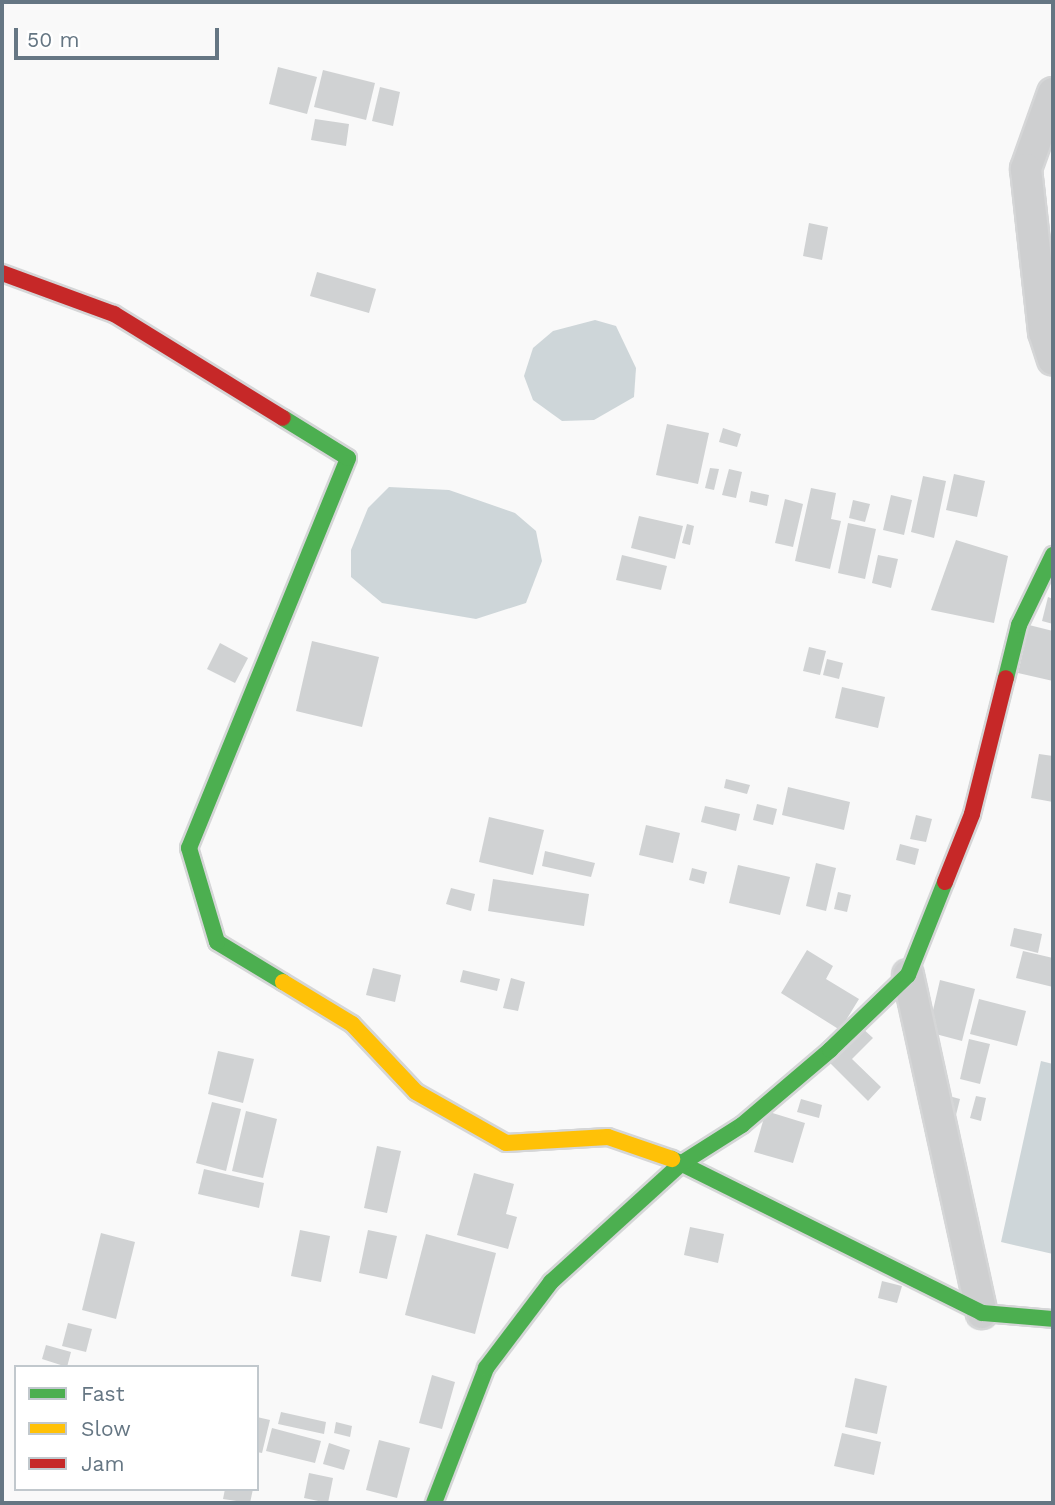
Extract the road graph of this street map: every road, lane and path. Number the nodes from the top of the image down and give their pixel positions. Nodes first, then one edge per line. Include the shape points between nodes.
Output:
1 (1053, 93) edge
2 (2, 273) edge
3 (1053, 360) edge
4 (1053, 555) edge
5 (908, 975) junction
6 (682, 1163) junction
7 (982, 1313) junction
8 (1053, 1319) edge
9 (434, 1503) edge

1 - 3 street via 1026,169 1044,332
2 - 6 street via 114,314 348,458 189,848 217,942 352,1024 416,1092 506,1143 608,1137
4 - 5 street via 1019,625 972,814
5 - 6 street via 742,1125
5 - 7 street
6 - 7 street
6 - 9 street via 551,1282 486,1368
7 - 8 street

